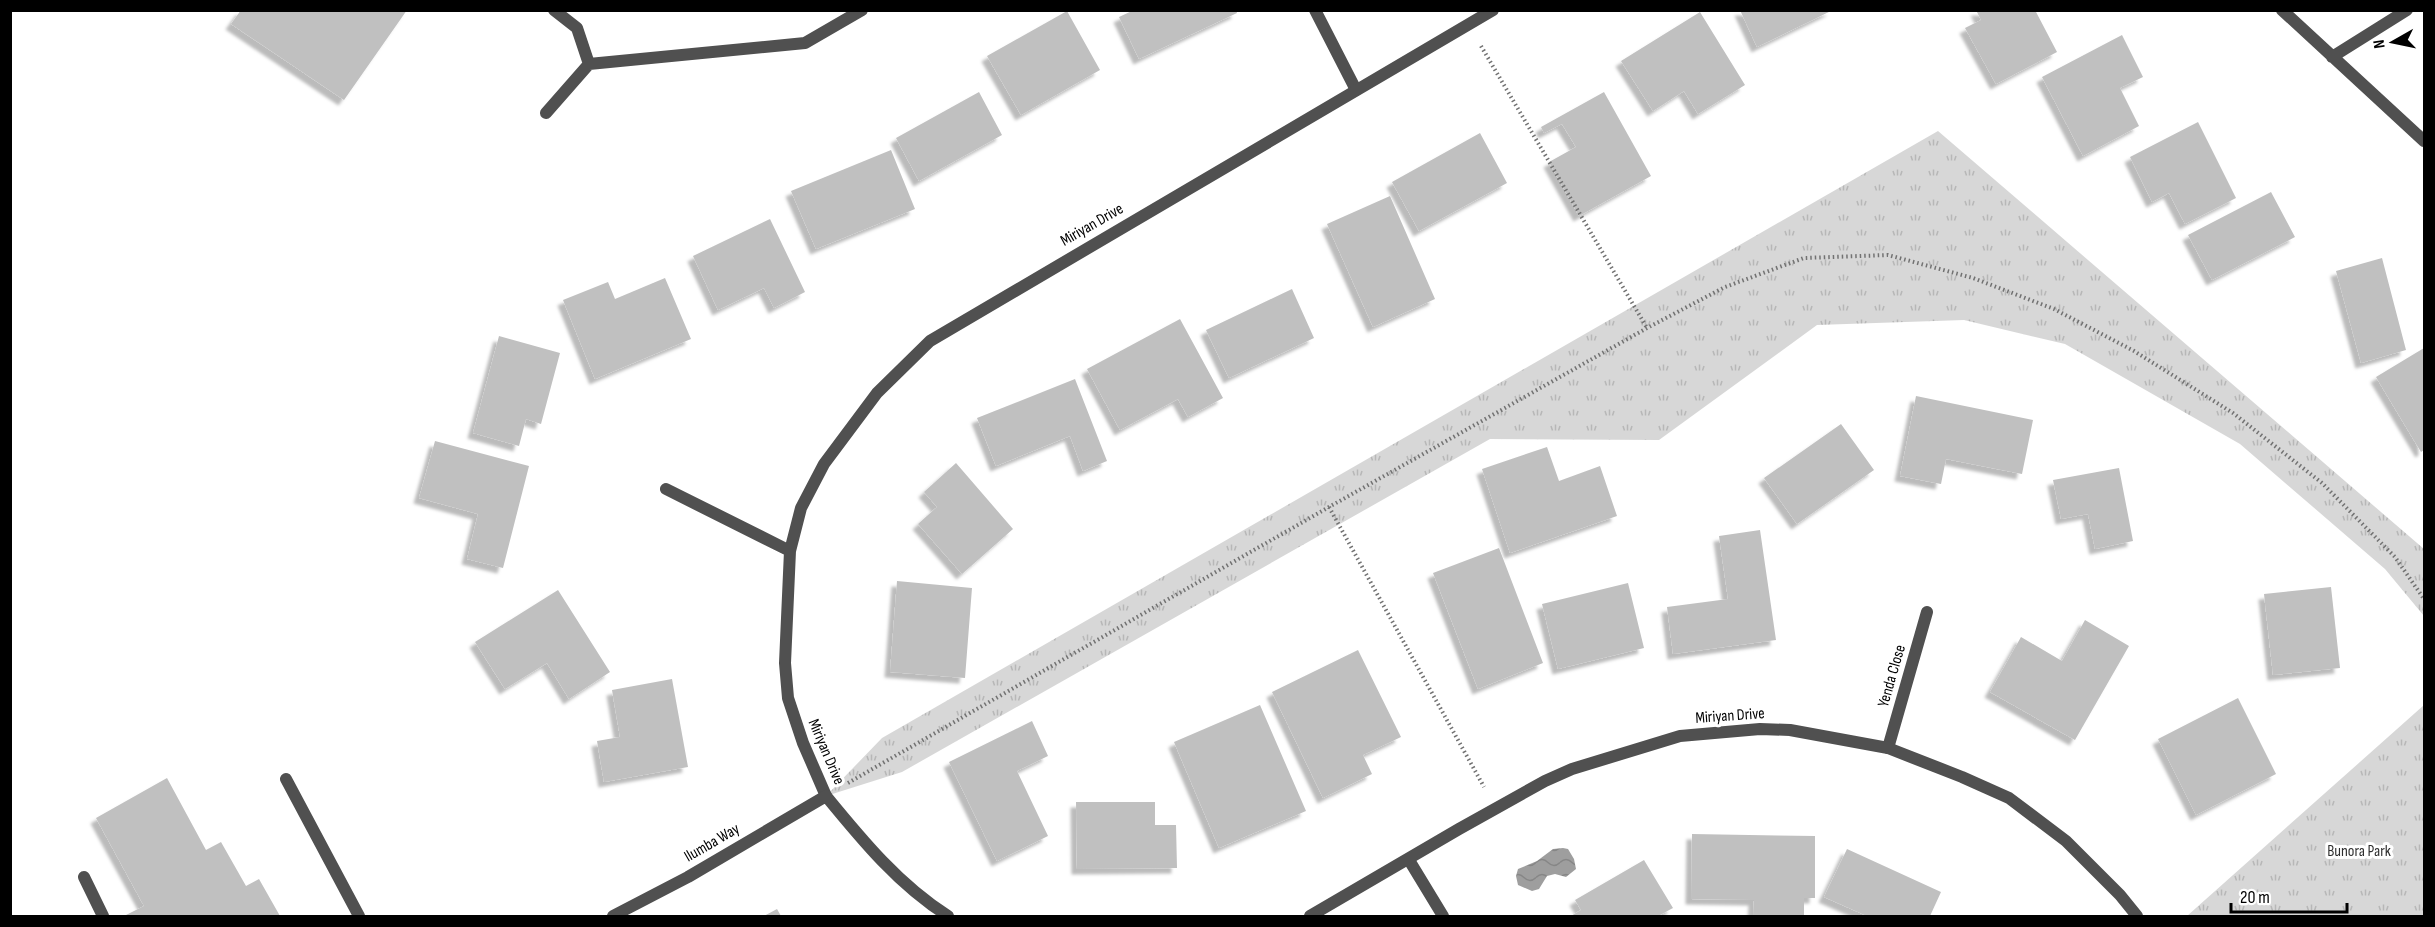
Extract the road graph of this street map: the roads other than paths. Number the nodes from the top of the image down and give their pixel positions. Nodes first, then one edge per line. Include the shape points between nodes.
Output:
1 (554, 10) edge
2 (862, 10) edge
3 (1315, 10) edge
4 (1493, 10) edge
5 (2282, 10) edge
6 (2407, 10) edge
7 (2332, 57) junction
8 (589, 64) junction
9 (1356, 90) junction
10 (546, 113) dead end
11 (2424, 141) edge
12 (666, 489) dead end
13 (790, 551) junction
14 (1927, 612) dead end
15 (1888, 748) junction
16 (286, 779) dead end
17 (826, 796) junction
18 (1409, 860) junction
19 (84, 877) dead end
20 (103, 916) edge
21 (359, 916) edge
22 (614, 916) edge
23 (948, 916) edge
24 (1310, 916) edge
25 (1443, 916) edge
26 (2137, 916) edge

1 - 8 street via 577,28
2 - 8 street via 805,43
3 - 9 street
4 - 9 street, Miriyan Drive
5 - 7 street
6 - 7 street
7 - 11 street
8 - 10 street
9 - 13 street, Miriyan Drive via 930,341 877,393 824,464 801,508
12 - 13 street
13 - 17 street, Miriyan Drive via 785,663 788,698
14 - 15 street, Yenda Close
15 - 18 street, Miriyan Drive via 1790,730 1680,736 1545,781
15 - 26 street, Miriyan Drive via 2009,798 2066,841
16 - 21 street
17 - 22 street, Ilumba Way
17 - 23 street, Miriyan Drive via 900,879
18 - 24 street, Miriyan Drive
18 - 25 street
19 - 20 street

